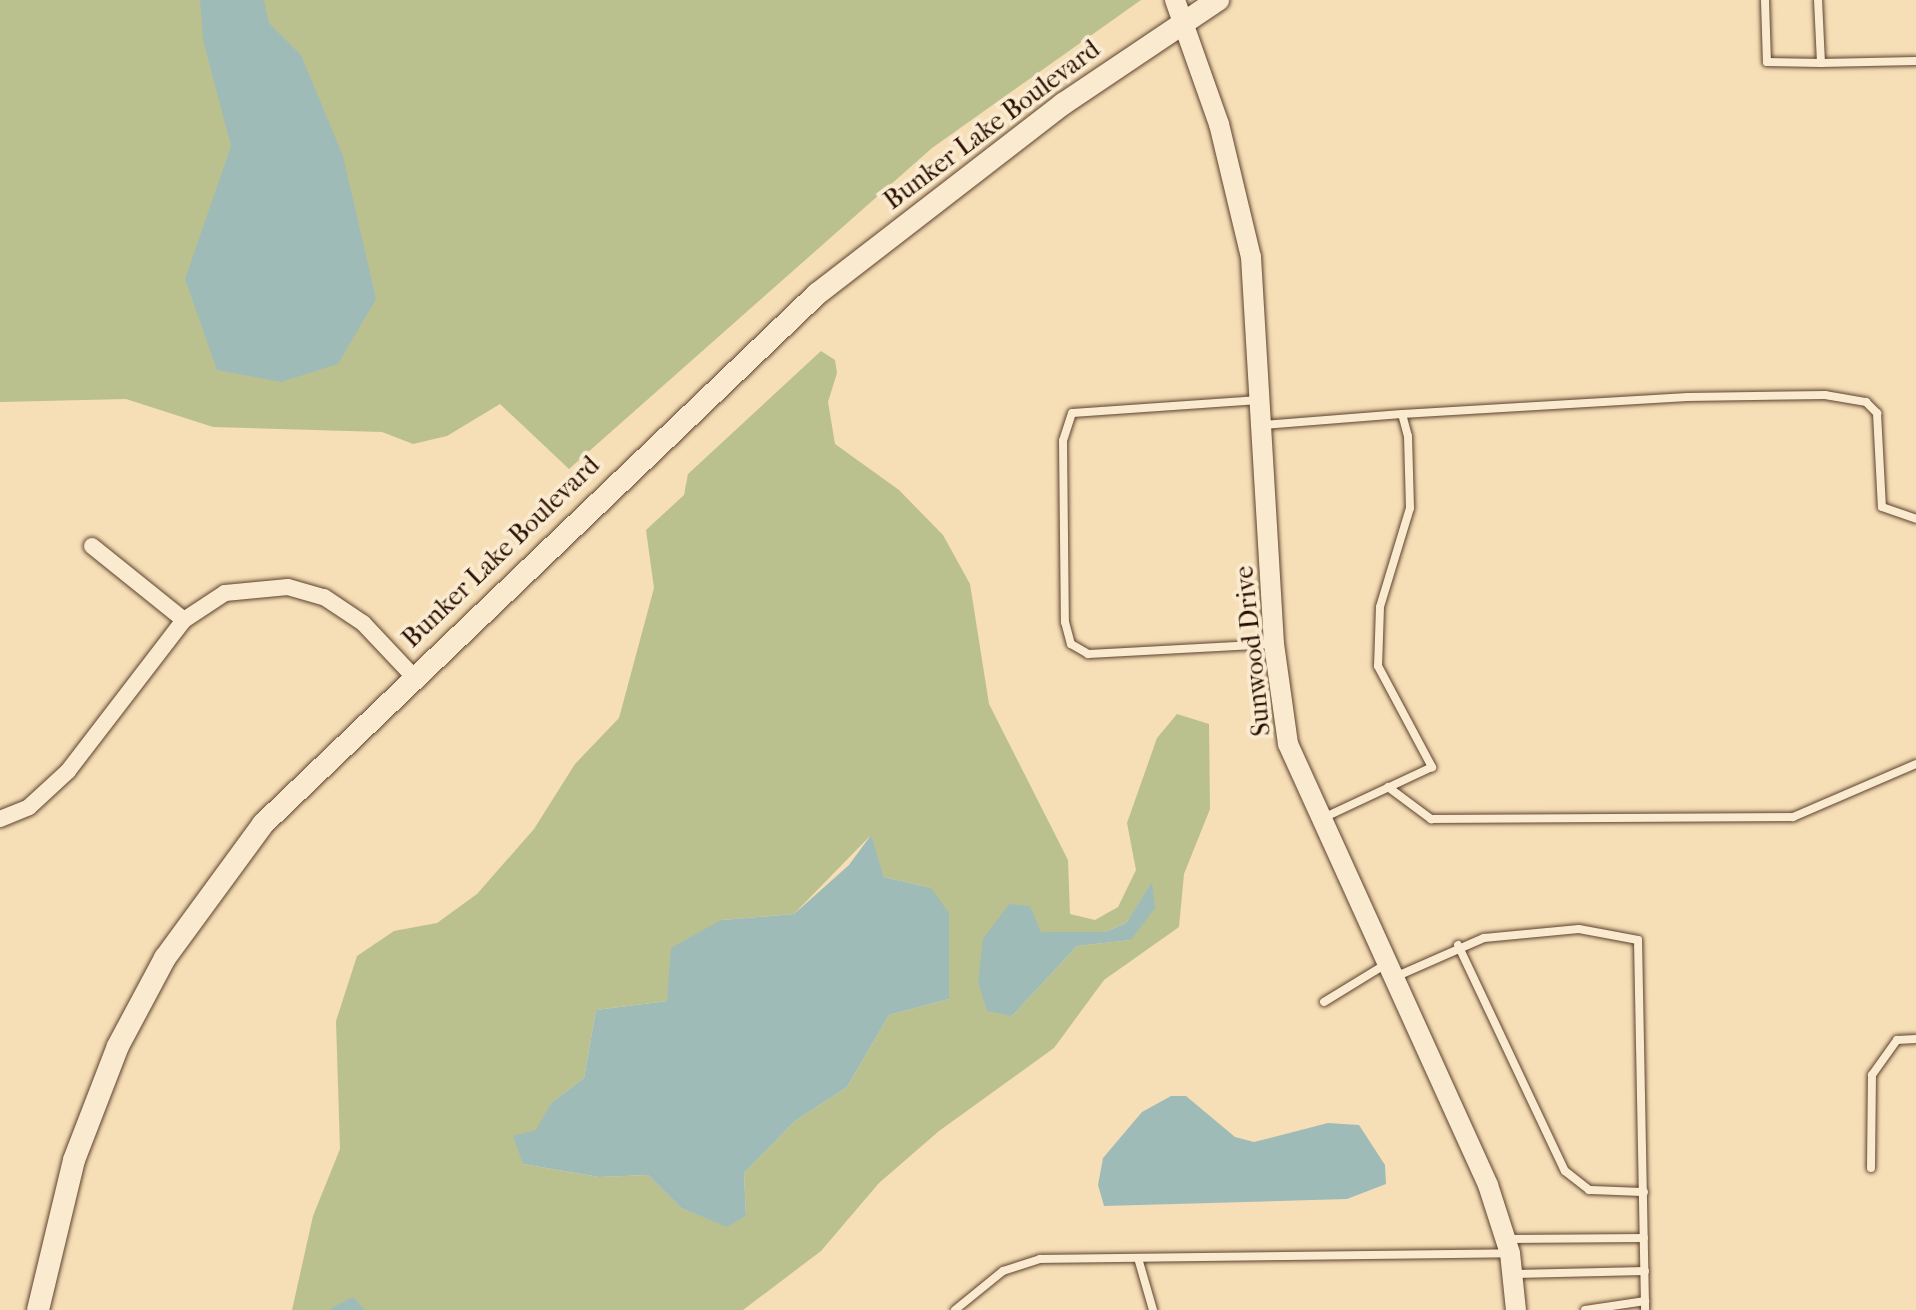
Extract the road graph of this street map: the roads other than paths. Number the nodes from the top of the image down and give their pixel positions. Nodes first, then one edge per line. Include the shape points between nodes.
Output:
1 (1175, 0) edge
2 (1218, 0) edge
3 (1765, 0) edge
4 (1818, 0) edge
5 (1183, 24) junction
6 (1916, 61) edge
7 (1821, 63) junction
8 (1260, 400) junction
9 (1402, 414) junction
10 (1261, 425) junction
11 (1916, 519) edge
12 (92, 546) dead end
13 (184, 620) junction
14 (1274, 644) junction
15 (413, 676) junction
16 (1916, 764) edge
17 (1388, 787) junction
18 (0, 819) edge
19 (1317, 821) junction
20 (1458, 945) junction
21 (1389, 971) junction
22 (1324, 1002) dead end
23 (1916, 1039) edge
24 (1871, 1168) dead end
25 (1644, 1192) junction
26 (1644, 1238) junction
27 (1508, 1246) junction
28 (1138, 1258) junction
29 (1645, 1271) junction
30 (1514, 1274) junction
31 (1645, 1306) edge
32 (38, 1310) edge
33 (955, 1310) edge
34 (1153, 1310) edge
35 (1516, 1310) edge
36 (1585, 1310) edge

1 - 5 street, Sunwood Drive
2 - 5 main road, Bunker Lake Boulevard
3 - 7 lane via 1767,62
4 - 7 lane
5 - 8 street, Sunwood Drive via 1245,222
5 - 15 main road, Bunker Lake Boulevard via 1050,113 817,294
6 - 7 lane
8 - 10 street, Sunwood Drive
8 - 14 lane via 1072,413 1063,441 1065,622 1071,644 1088,654
9 - 10 lane
9 - 11 lane via 1687,397 1825,395 1866,402 1877,413 1882,507
9 - 17 lane via 1410,508 1380,607 1378,666 1432,767
10 - 14 street, Sunwood Drive
12 - 13 street
13 - 15 street via 225,593 288,587 344,608
13 - 18 street via 68,771 29,807
14 - 19 street, Sunwood Drive via 1288,744
15 - 32 main road, Bunker Lake Boulevard via 263,824 165,958 85,1125
16 - 17 lane via 1793,817 1431,819
17 - 19 lane
19 - 21 street, Sunwood Drive
20 - 21 lane
20 - 25 lane via 1565,1171 1589,1190
20 - 25 lane via 1579,929 1638,940
21 - 22 lane
21 - 27 street, Sunwood Drive
23 - 24 lane via 1897,1040 1872,1075
25 - 26 lane
26 - 27 lane
26 - 29 lane
27 - 28 lane
27 - 30 street, Sunwood Drive
28 - 33 lane via 1020,1263
28 - 34 lane
29 - 30 lane
29 - 31 lane
30 - 35 street, Sunwood Drive
31 - 36 lane

